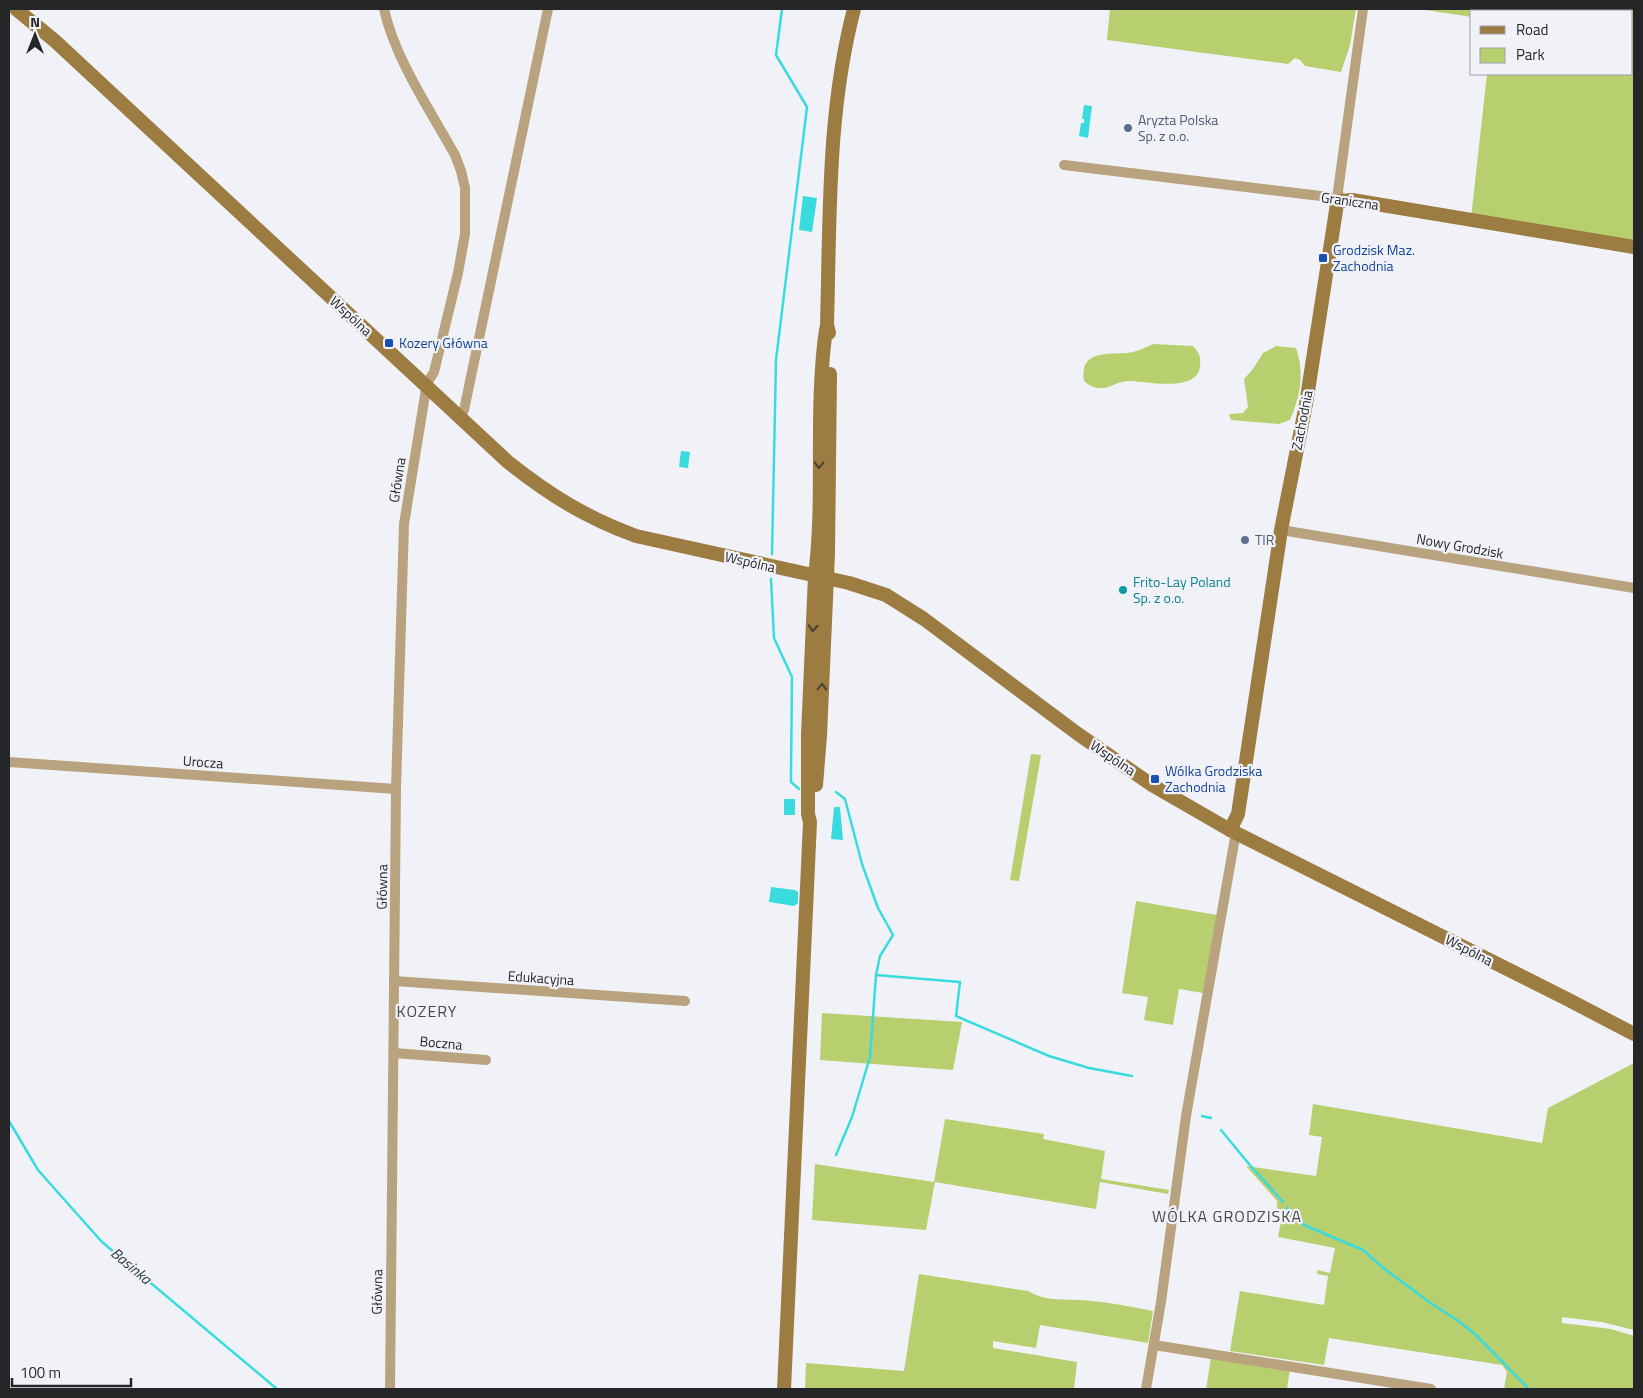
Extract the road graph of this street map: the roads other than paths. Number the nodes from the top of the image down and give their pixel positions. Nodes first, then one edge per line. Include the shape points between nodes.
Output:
1 (16, 9) edge
2 (384, 9) edge
3 (548, 9) edge
4 (854, 9) edge
5 (1363, 9) edge
6 (1064, 165) dead end
7 (1340, 201) junction
8 (1634, 246) edge
9 (426, 386) junction
10 (460, 418) junction
11 (1281, 530) junction
12 (821, 577) junction
13 (1634, 588) edge
14 (9, 762) edge
15 (396, 789) junction
16 (1233, 831) junction
17 (394, 982) junction
18 (685, 1001) dead end
19 (1634, 1034) edge
20 (394, 1052) junction
21 (486, 1060) dead end
22 (1154, 1345) junction
23 (390, 1389) edge
24 (784, 1389) edge
25 (1146, 1389) edge
26 (1431, 1389) edge

1 - 9 street, Wspólna via 55,41
2 - 9 street, Główna via 400,54 454,155 465,188 465,234 458,273 434,372
3 - 10 street
4 - 12 street via 840,74 833,137 827,325 831,423
5 - 7 street, Zachodnia via 1338,191
6 - 7 street, Graniczna via 1329,197
7 - 8 street, Graniczna via 1352,200
7 - 11 street, Zachodnia via 1336,209 1306,404
9 - 10 street, Wspólna
9 - 15 street, Główna via 404,524
10 - 12 street, Wspólna via 531,481 557,499 610,526 636,536
11 - 13 street, Nowy Grodzisk
11 - 16 street, Zachodnia
12 - 16 street, Wspólna via 874,591 900,603 1118,762
12 - 24 street via 820,736 814,815 810,822
14 - 15 street, Urocza
15 - 17 street, Główna
16 - 19 street, Wspólna
16 - 22 street via 1186,1113
17 - 18 street, Edukacyjna
17 - 20 street, Główna
20 - 21 street, Boczna
20 - 23 street, Główna
22 - 25 street
22 - 26 street

